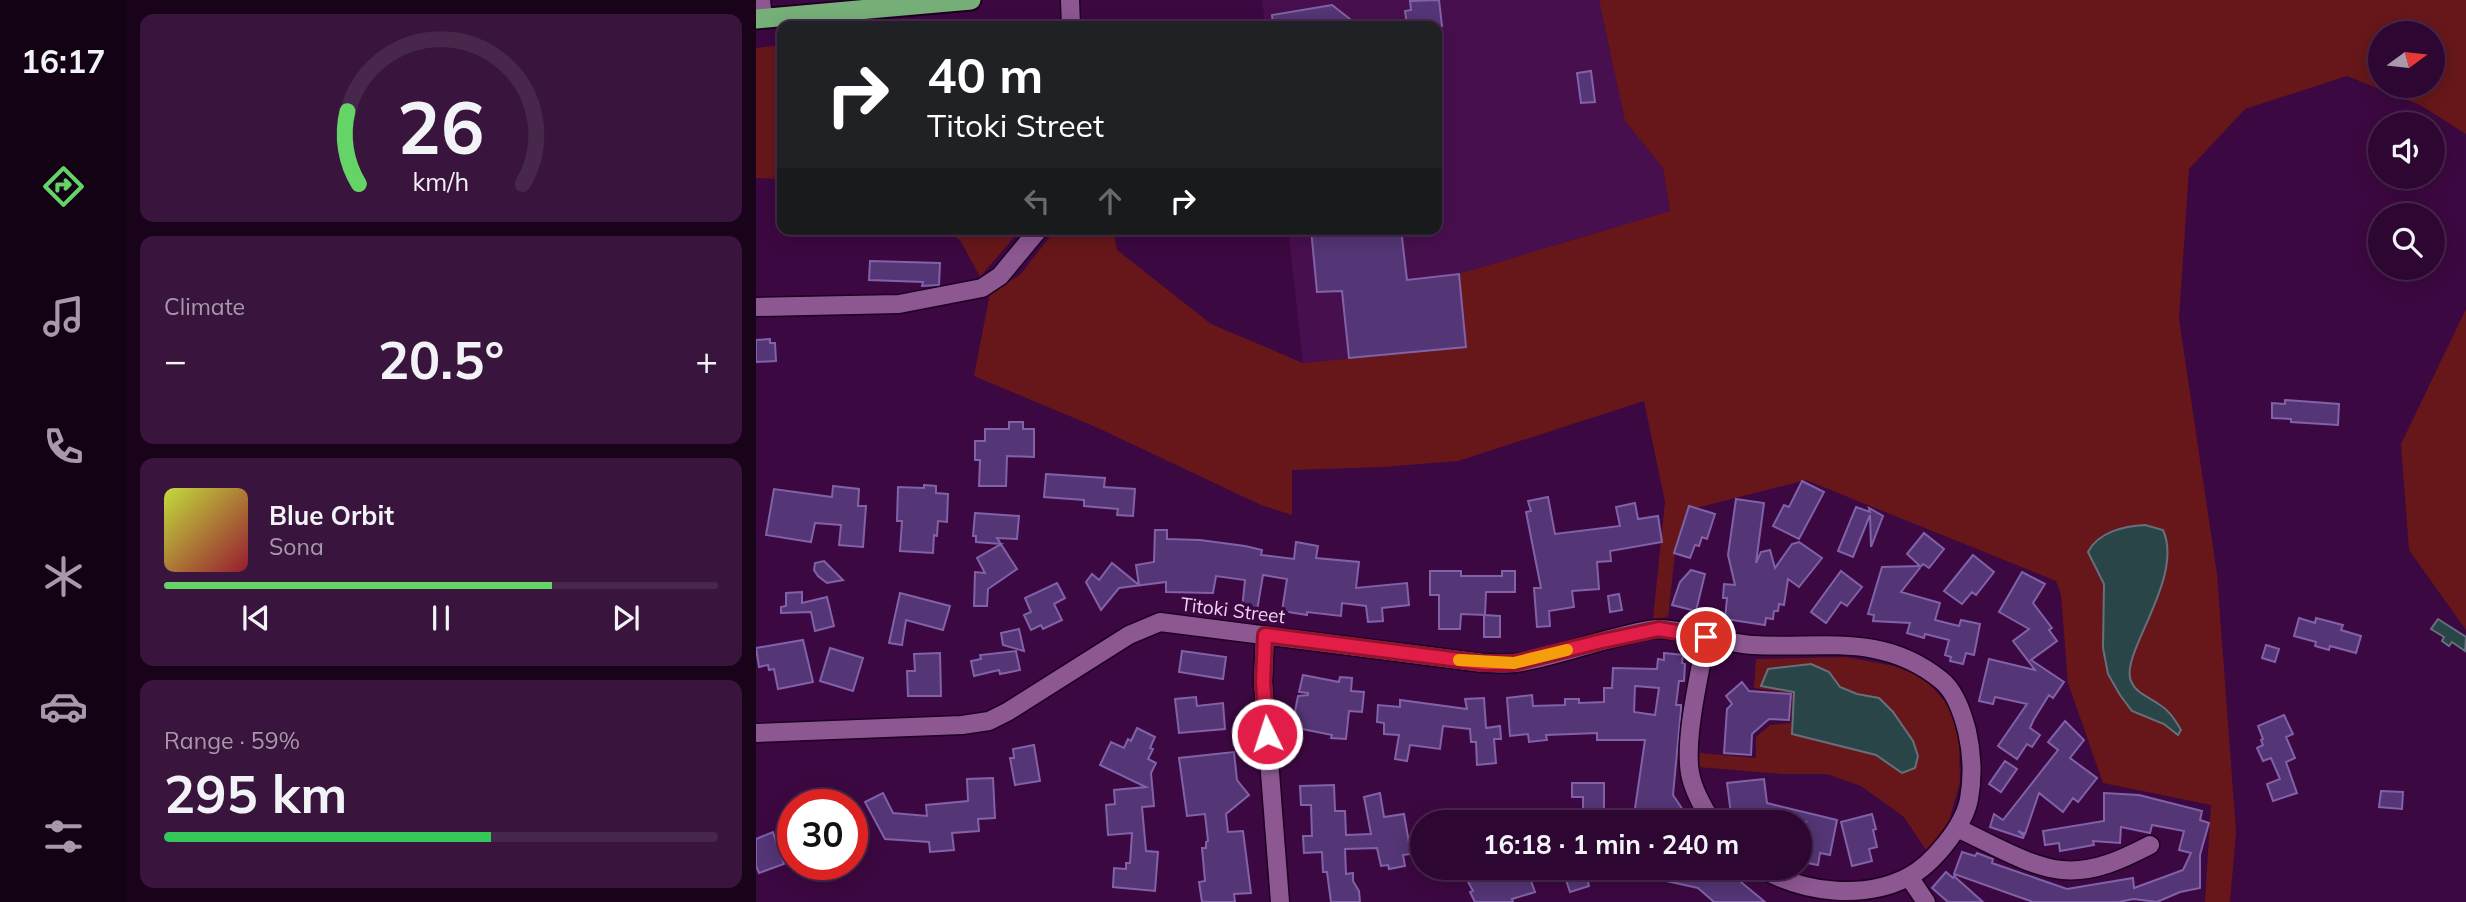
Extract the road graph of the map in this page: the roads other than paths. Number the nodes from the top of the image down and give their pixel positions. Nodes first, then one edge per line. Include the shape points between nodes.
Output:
1 (971, 0) edge
2 (1070, 0) edge
3 (760, 12) edge
4 (1071, 21) edge
5 (1034, 235) edge
6 (756, 307) edge
7 (1265, 635) junction
8 (1706, 637) junction
9 (756, 733) edge
10 (1705, 810) edge
11 (1956, 828) junction
12 (2150, 845) dead end
13 (1909, 877) junction
14 (1786, 880) edge
15 (1280, 902) edge
16 (1926, 902) edge

1 - 3 highway
2 - 4 street
5 - 6 street via 1000,276 982,288 899,304
7 - 8 street, Titoki Street via 1483,663 1514,663 1659,629
7 - 9 street, Titoki Street via 1160,622 1129,635 989,721
7 - 15 street via 1263,682
8 - 10 street via 1691,733 1690,773
8 - 11 street, Titoki Street via 1752,645 1837,644 1883,650 1911,660 1944,682 1962,713 1972,753 1969,801
11 - 12 street via 2033,863 2061,870 2103,866
11 - 13 street, Titoki Street via 1935,856
13 - 14 street via 1881,887 1845,891
13 - 16 street

